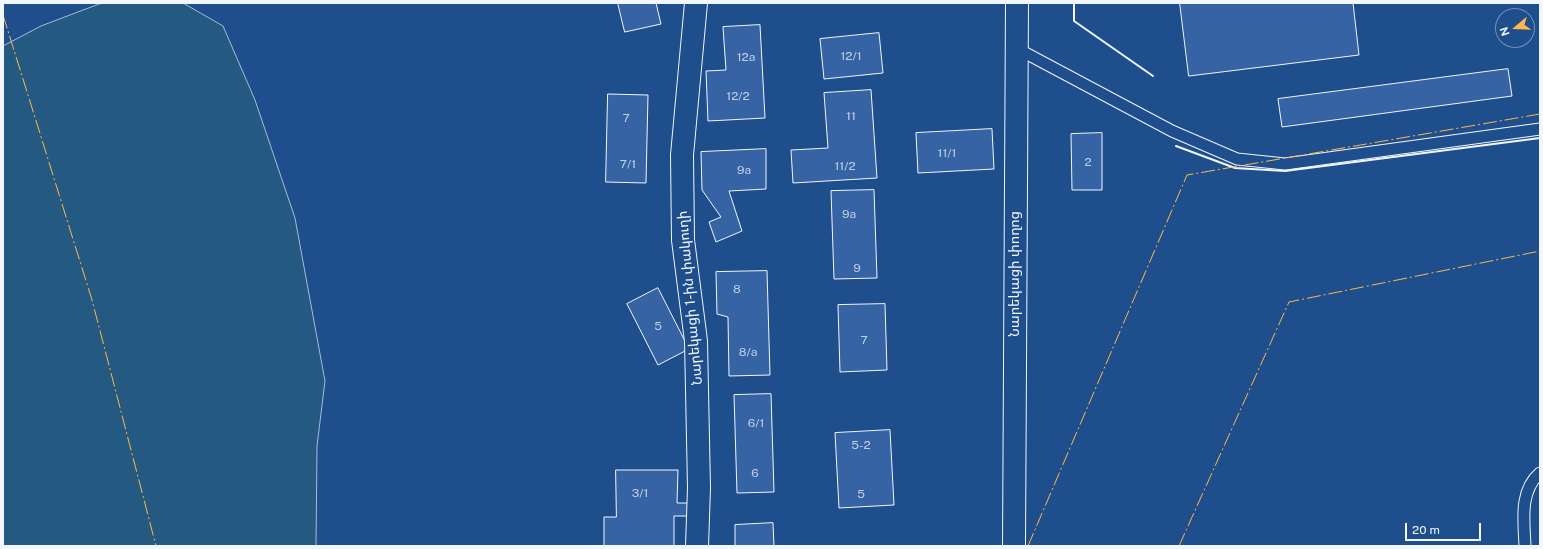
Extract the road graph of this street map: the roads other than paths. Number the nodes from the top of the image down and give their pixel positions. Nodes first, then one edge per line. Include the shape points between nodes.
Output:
1 (696, 3) edge
2 (1017, 3) edge
3 (1016, 48) junction
4 (1540, 129) edge
5 (1540, 473) edge
6 (697, 546) edge
7 (1014, 546) edge
8 (1525, 546) edge

1 - 6 main road, Նարեկացի 1-ին փակուղի via 682,154 683,240 696,341 699,488
2 - 3 main road, Նարեկացի փողոց
3 - 4 lane via 1172,131 1237,159 1285,164
3 - 7 main road, Նարեկացի փողոց
5 - 8 lane via 1532,479 1524,503

